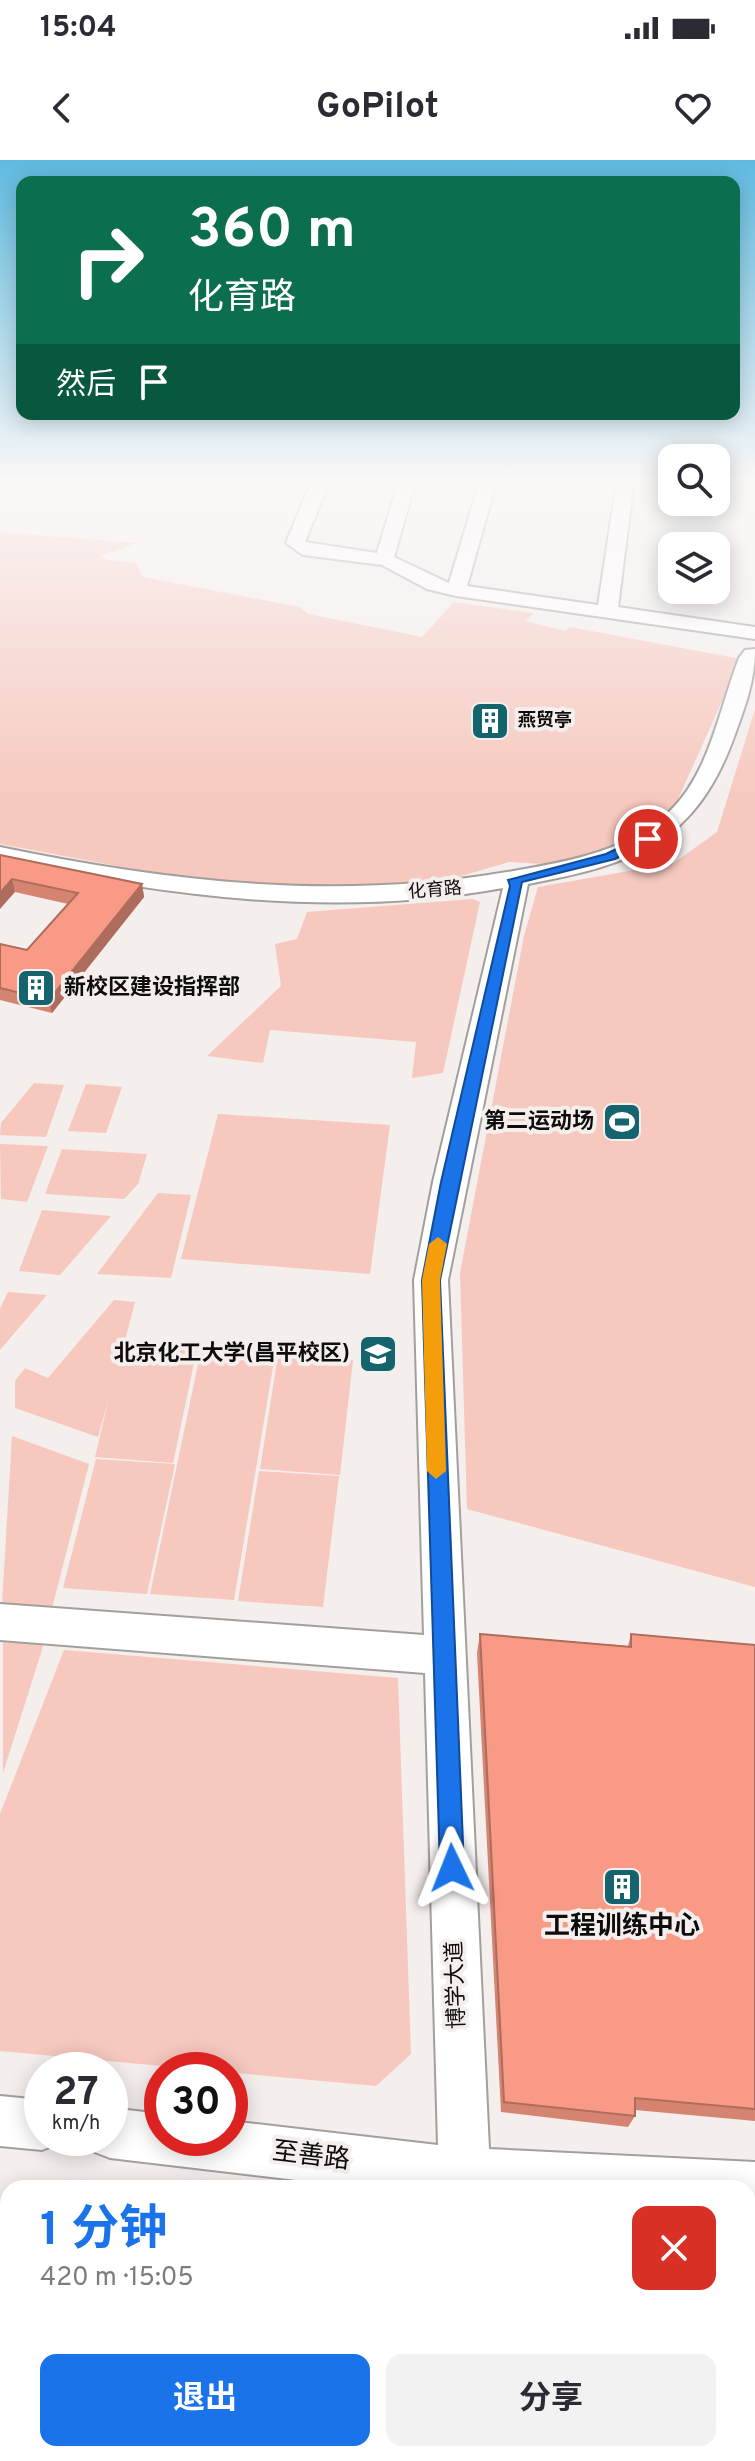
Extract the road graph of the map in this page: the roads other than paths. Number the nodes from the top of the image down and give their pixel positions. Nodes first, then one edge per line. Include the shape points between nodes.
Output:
1 (444, 587) edge
2 (611, 587) edge
3 (456, 590) joint
4 (607, 613) junction
5 (753, 644) edge
6 (0, 854) edge
7 (514, 880) junction
8 (0, 1622) edge
9 (443, 1655) junction
10 (0, 2121) edge
11 (24, 2123) edge
12 (128, 2135) edge
13 (458, 2180) edge
14 (465, 2180) edge

1 - 3 street
2 - 4 street
3 - 4 street
4 - 5 street
5 - 7 street, 化育路 via 707,774 677,817 648,839 610,856
6 - 7 street, 化育路 via 170,888 260,897 430,893
7 - 9 street, 博学大道 via 431,1280
8 - 9 street
9 - 14 street, 博学大道
10 - 11 street
12 - 13 street, 至善路

